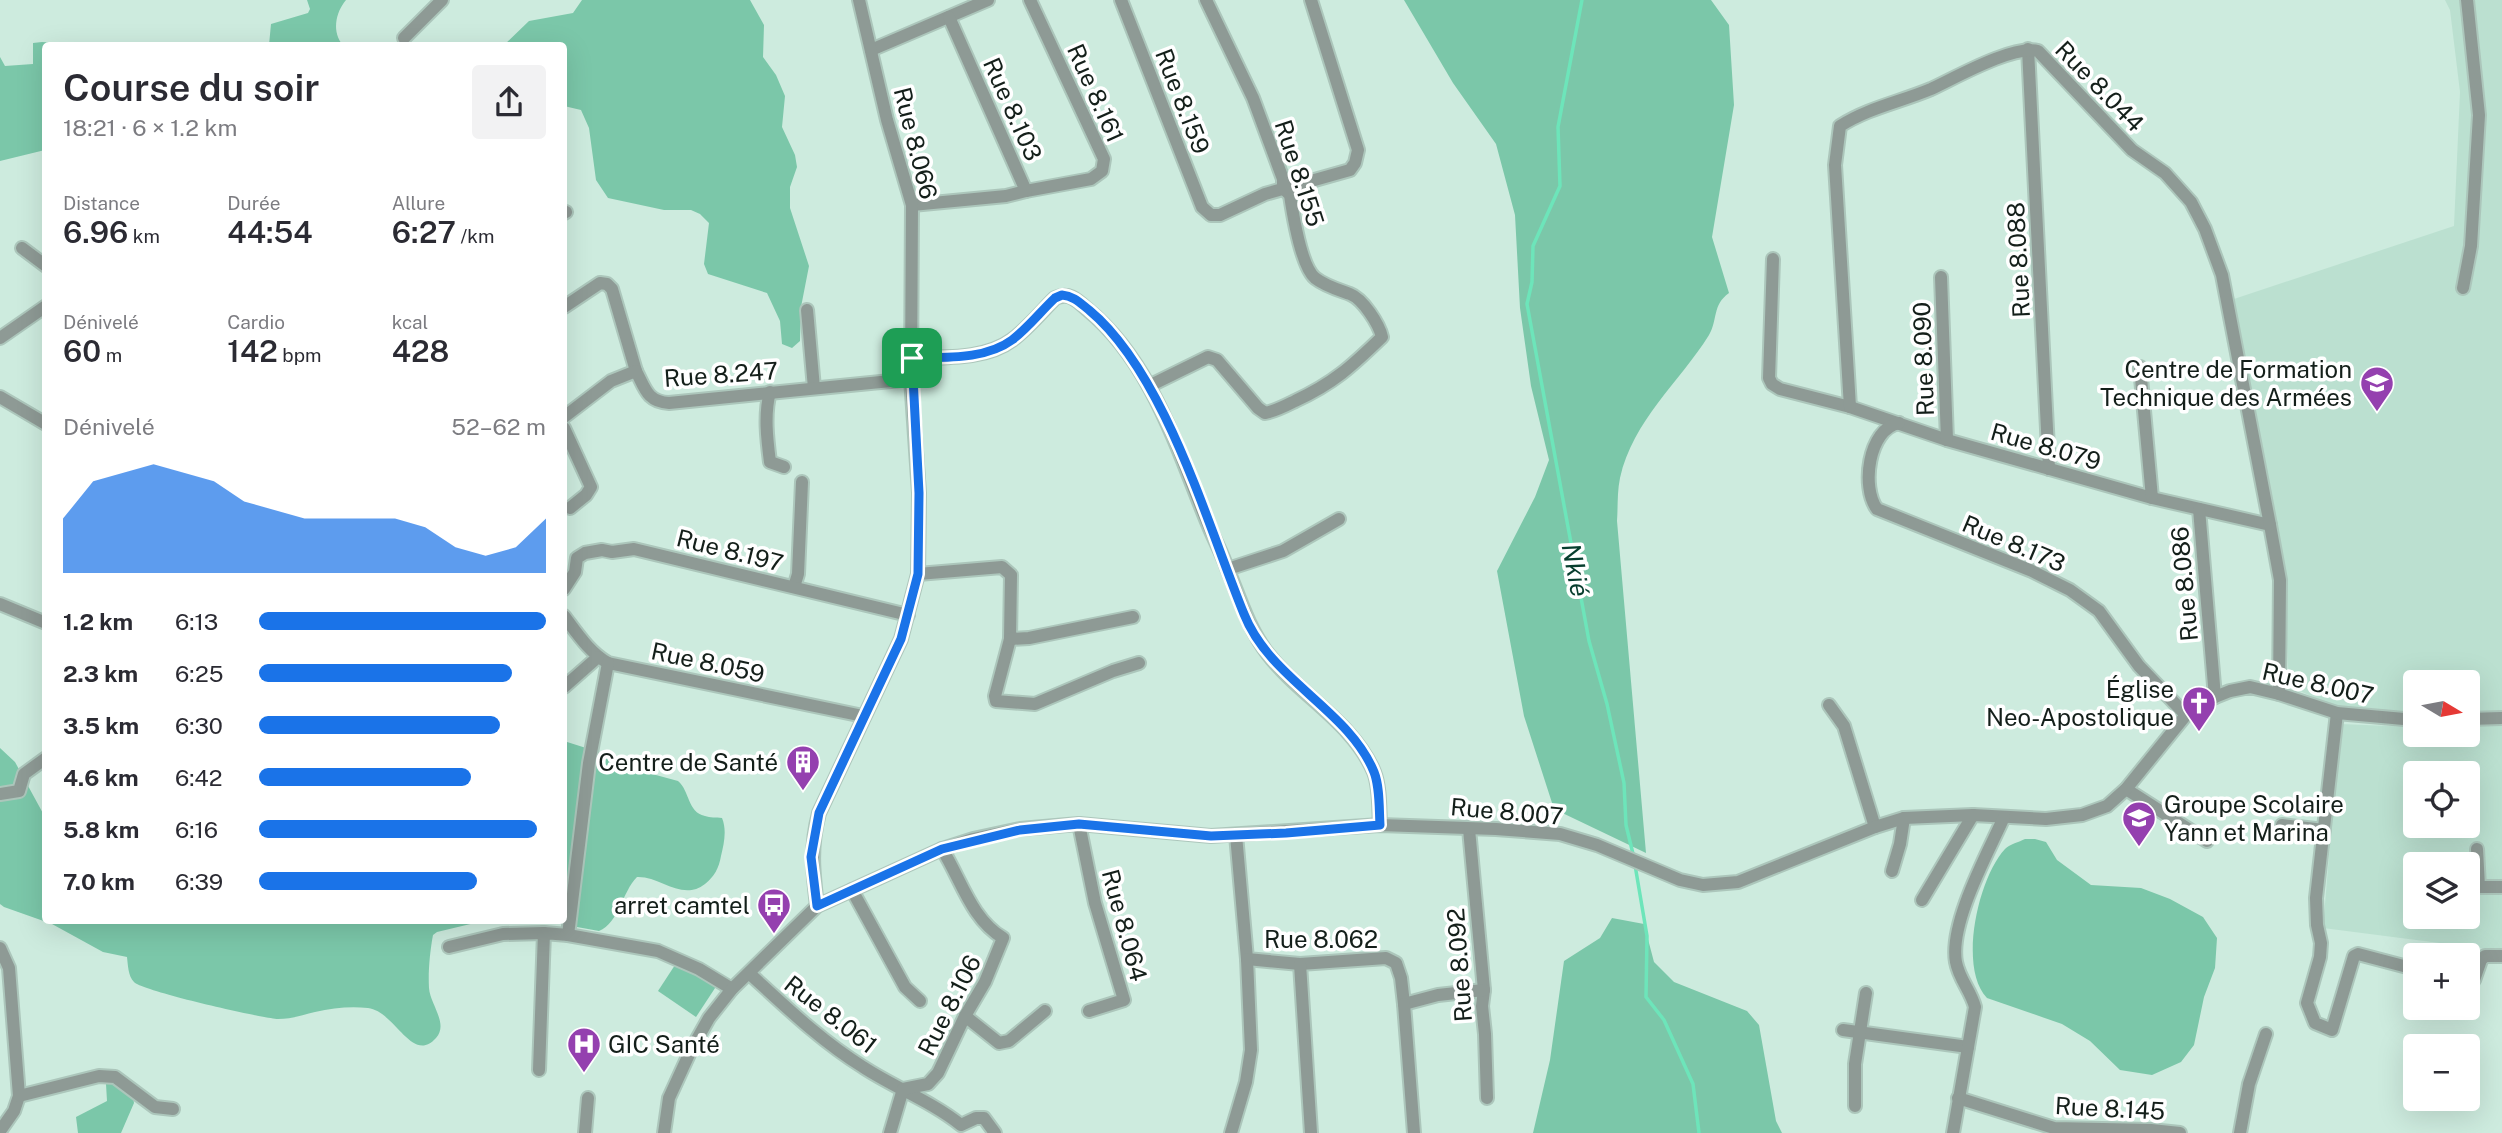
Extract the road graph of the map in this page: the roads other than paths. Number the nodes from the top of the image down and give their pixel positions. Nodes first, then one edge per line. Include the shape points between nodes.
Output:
1 (442, 0) edge
2 (859, 0) edge
3 (988, 0) edge
4 (1030, 0) edge
5 (1121, 0) edge
6 (1206, 0) edge
7 (1311, 0) edge
8 (2467, 0) edge
9 (949, 17) junction
10 (404, 38) dead end
11 (2028, 49) junction
12 (871, 50) junction
13 (1283, 188) junction
14 (1026, 191) junction
15 (912, 205) junction
16 (22, 248) dead end
17 (1773, 259) dead end
18 (42, 263) edge
19 (1941, 277) dead end
20 (2463, 288) dead end
21 (567, 305) edge
22 (42, 309) edge
23 (807, 310) dead end
24 (0, 338) edge
25 (912, 358) junction
26 (2140, 367) dead end
27 (636, 371) junction
28 (911, 379) junction
29 (1149, 386) junction
30 (814, 388) junction
31 (770, 392) junction
32 (0, 397) edge
33 (1850, 407) junction
34 (567, 415) edge
35 (42, 422) edge
36 (1899, 423) junction
37 (567, 434) edge
38 (1947, 440) junction
39 (784, 467) dead end
40 (2049, 469) junction
41 (802, 482) dead end
42 (2152, 498) junction
43 (570, 508) dead end
44 (2199, 509) junction
45 (1339, 519) dead end
46 (2270, 525) junction
47 (1228, 569) junction
48 (918, 574) junction
49 (567, 584) edge
50 (794, 587) junction
51 (0, 604) edge
52 (908, 615) junction
53 (1133, 617) dead end
54 (567, 620) edge
55 (42, 621) edge
56 (1010, 639) junction
57 (603, 660) junction
58 (1139, 663) dead end
59 (567, 685) edge
60 (2279, 694) junction
61 (2215, 697) junction
62 (1829, 705) dead end
63 (2337, 713) junction
64 (2186, 715) junction
65 (863, 716) junction
66 (2502, 718) edge
67 (2480, 719) edge
68 (2403, 720) edge
69 (42, 761) edge
70 (2126, 789) junction
71 (0, 794) edge
72 (1973, 815) junction
73 (2004, 817) junction
74 (1904, 818) junction
75 (1079, 824) junction
76 (1380, 825) junction
77 (2282, 825) dead end
78 (1874, 827) junction
79 (1469, 829) junction
80 (2324, 830) junction
81 (1236, 835) junction
82 (2207, 841) dead end
83 (942, 849) junction
84 (2477, 849) dead end
85 (1892, 870) dead end
86 (2502, 887) edge
87 (852, 890) junction
88 (1922, 900) dead end
89 (817, 906) junction
90 (544, 933) junction
91 (568, 935) junction
92 (449, 947) dead end
93 (0, 948) edge
94 (2502, 956) edge
95 (1247, 959) junction
96 (2480, 963) edge
97 (1300, 964) junction
98 (2403, 967) edge
99 (750, 974) junction
100 (732, 989) junction
101 (1484, 990) junction
102 (1866, 993) dead end
103 (920, 1001) dead end
104 (1404, 1004) junction
105 (1089, 1011) dead end
106 (1045, 1012) dead end
107 (965, 1016) junction
108 (1843, 1030) dead end
109 (1860, 1033) junction
110 (2266, 1034) dead end
111 (1968, 1047) junction
112 (538, 1070) dead end
113 (903, 1089) junction
114 (19, 1096) junction
115 (588, 1098) dead end
116 (1487, 1098) dead end
117 (1958, 1098) junction
118 (1855, 1106) dead end
119 (173, 1109) dead end
120 (0, 1131) edge
121 (2054, 1131) edge
122 (2151, 1131) edge
123 (585, 1133) edge
124 (664, 1133) edge
125 (890, 1133) edge
126 (995, 1133) edge
127 (1231, 1133) edge
128 (1311, 1133) edge
129 (1414, 1133) edge
130 (1954, 1133) edge
131 (2180, 1133) edge
132 (2240, 1133) edge

1 - 10 street
2 - 12 street, Rue 8.066
3 - 9 street
4 - 14 street, Rue 8.161 via 1104,159 1102,171 1091,179
5 - 13 street, Rue 8.159 via 1202,207 1211,215 1220,215
6 - 13 street, Rue 8.155 via 1253,98
7 - 13 street via 1358,150 1350,170
8 - 20 street via 2479,115 2471,246
9 - 12 street
9 - 14 street, Rue 8.103
11 - 33 street, Rue 8.044 via 1855,116 1840,126 1835,165
11 - 40 street, Rue 8.088
11 - 46 street, Rue 8.044 via 2038,51 2132,150 2165,173 2191,202 2205,229 2222,275
12 - 15 street, Rue 8.066
13 - 29 street, Rue 8.155 via 1290,195 1303,261 1315,278 1353,295 1382,337 1345,373 1272,412 1258,408 1217,360 1208,357
14 - 15 street, Rue 8.103
15 - 25 street, Rue 8.066
16 - 18 street
17 - 33 street, Rue 8.079 via 1769,379 1780,389
19 - 38 street, Rue 8.090
21 - 27 street via 607,284
22 - 24 street
23 - 30 street
25 - 28 street, Rue 8.066
25 - 29 street via 995,350 1013,340 1055,298 1072,296 1103,322
26 - 42 street
27 - 31 street, Rue 8.247 via 651,399 658,402
27 - 34 street, Rue 8.247 via 611,381
28 - 30 street, Rue 8.247
28 - 48 street, Rue 8.066 via 919,493
29 - 47 street
30 - 31 street, Rue 8.247
31 - 39 street via 770,462
32 - 35 street
33 - 36 street, Rue 8.079
36 - 38 street, Rue 8.079
36 - 64 street, Rue 8.173 via 1880,434 1872,451 1871,502 1877,509 2070,590 2099,611 2139,666
37 - 43 street via 592,487
38 - 40 street, Rue 8.079
40 - 42 street, Rue 8.079
41 - 50 street
42 - 44 street, Rue 8.079
44 - 46 street, Rue 8.079
44 - 61 street, Rue 8.086
45 - 47 street via 1283,551
46 - 60 street via 2280,580
47 - 76 street via 1245,617 1269,655 1360,747 1375,774
48 - 52 street, Rue 8.066
48 - 56 street via 1008,570
49 - 50 street, Rue 8.197 via 577,558 585,553 634,549
50 - 52 street, Rue 8.197
51 - 55 street
52 - 65 street, Rue 8.066
53 - 56 street
54 - 57 street
56 - 58 street via 995,696 1002,704 1035,704
57 - 59 street
57 - 65 street, Rue 8.059
57 - 91 street
60 - 61 street, Rue 8.007 via 2250,687
60 - 63 street, Rue 8.007
61 - 64 street, Rue 8.007
62 - 78 street via 1844,726
63 - 68 street, Rue 8.007
63 - 80 street
64 - 70 street, Rue 8.007
65 - 89 street, Rue 8.066 via 813,835
66 - 67 street
69 - 71 street via 24,774 19,791
70 - 73 street, Rue 8.007 via 2107,806 2081,815
70 - 82 street
72 - 73 street, Rue 8.007
72 - 74 street, Rue 8.007
72 - 88 street
73 - 111 street via 1967,898 1957,936 1957,966 1975,1007
74 - 78 street, Rue 8.007
74 - 85 street
75 - 81 street, Rue 8.007
75 - 83 street, Rue 8.007 via 1020,830
75 - 105 street, Rue 8.064 via 1095,903 1124,1000
76 - 79 street, Rue 8.007
76 - 81 street, Rue 8.007
77 - 80 street
78 - 79 street, Rue 8.007 via 1738,882 1703,885 1560,834
79 - 101 street, Rue 8.092
80 - 98 street via 2316,898 2320,957 2307,1003 2315,1023 2332,1030 2354,956
81 - 95 street, Rue 8.062
83 - 87 street, Rue 8.007
83 - 107 street, Rue 8.106 via 974,909 986,926 1003,938
84 - 86 street via 2479,887
87 - 89 street, Rue 8.007
87 - 103 street via 905,987
89 - 99 street, Rue 8.007
90 - 91 street
90 - 92 street via 503,934
90 - 112 street
91 - 100 street via 658,951
93 - 114 street via 9,968
94 - 96 street via 2485,956
95 - 97 street, Rue 8.062
95 - 127 street via 1251,1050
97 - 104 street, Rue 8.062 via 1386,958 1396,963
97 - 128 street
99 - 100 street, Rue 8.007
99 - 113 street, Rue 8.061 via 828,1044
100 - 124 street, Rue 8.007 via 691,1050 669,1098
101 - 104 street
101 - 116 street, Rue 8.092
102 - 109 street
104 - 129 street
106 - 107 street via 1009,1041 999,1043
107 - 113 street, Rue 8.106 via 938,1073 928,1084
108 - 109 street
109 - 111 street
109 - 118 street
110 - 132 street via 2249,1084
111 - 117 street
113 - 125 street
113 - 126 street, Rue 8.061 via 961,1125 984,1118
114 - 119 street via 99,1076 115,1077 155,1107
114 - 120 street
115 - 123 street
117 - 121 street, Rue 8.145
117 - 130 street
121 - 122 street, Rue 8.145
122 - 131 street, Rue 8.145

